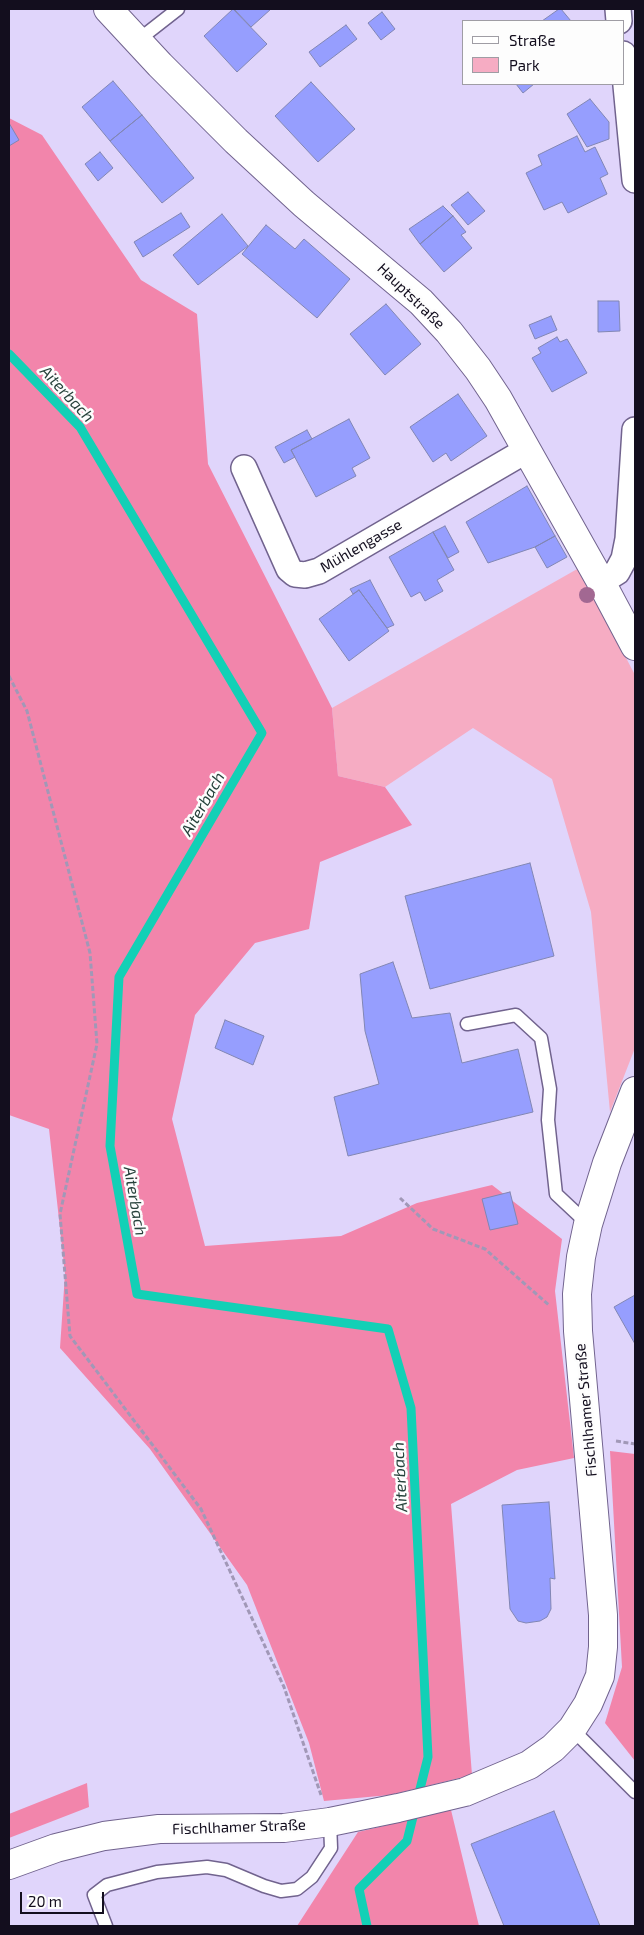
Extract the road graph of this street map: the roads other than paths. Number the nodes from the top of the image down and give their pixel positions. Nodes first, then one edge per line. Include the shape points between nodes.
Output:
1 (108, 9) edge
2 (178, 9) edge
3 (137, 41) junction
4 (624, 64) edge
5 (635, 180) edge
6 (635, 430) edge
7 (527, 450) junction
8 (244, 468) dead end
9 (601, 582) junction
10 (635, 646) edge
11 (467, 1024) dead end
12 (635, 1092) edge
13 (588, 1224) junction
14 (572, 1729) junction
15 (635, 1792) edge
16 (330, 1822) junction
17 (9, 1865) edge
18 (106, 1926) edge

1 - 3 main road, Hauptstraße
2 - 3 lane
3 - 7 main road, Hauptstraße via 298,198 421,302 478,369
4 - 5 street
6 - 9 street via 624,559 618,572
7 - 8 street, Mühlengasse via 305,576 289,569
7 - 9 main road, Hauptstraße
9 - 10 main road, Hauptstraße
11 - 13 lane via 516,1015 541,1038 550,1089 548,1120 556,1194
12 - 13 main road, Fischlhamer Straße via 607,1163
13 - 14 main road, Fischlhamer Straße via 577,1294 578,1332 596,1521 603,1647 600,1676
14 - 15 lane
14 - 16 main road, Fischlhamer Straße via 530,1765 465,1792
16 - 17 main road, Fischlhamer Straße via 284,1828 159,1829 104,1836 56,1848
16 - 18 lane via 331,1848 312,1877 297,1889 281,1891 226,1870 207,1867 157,1872 106,1885 94,1895

